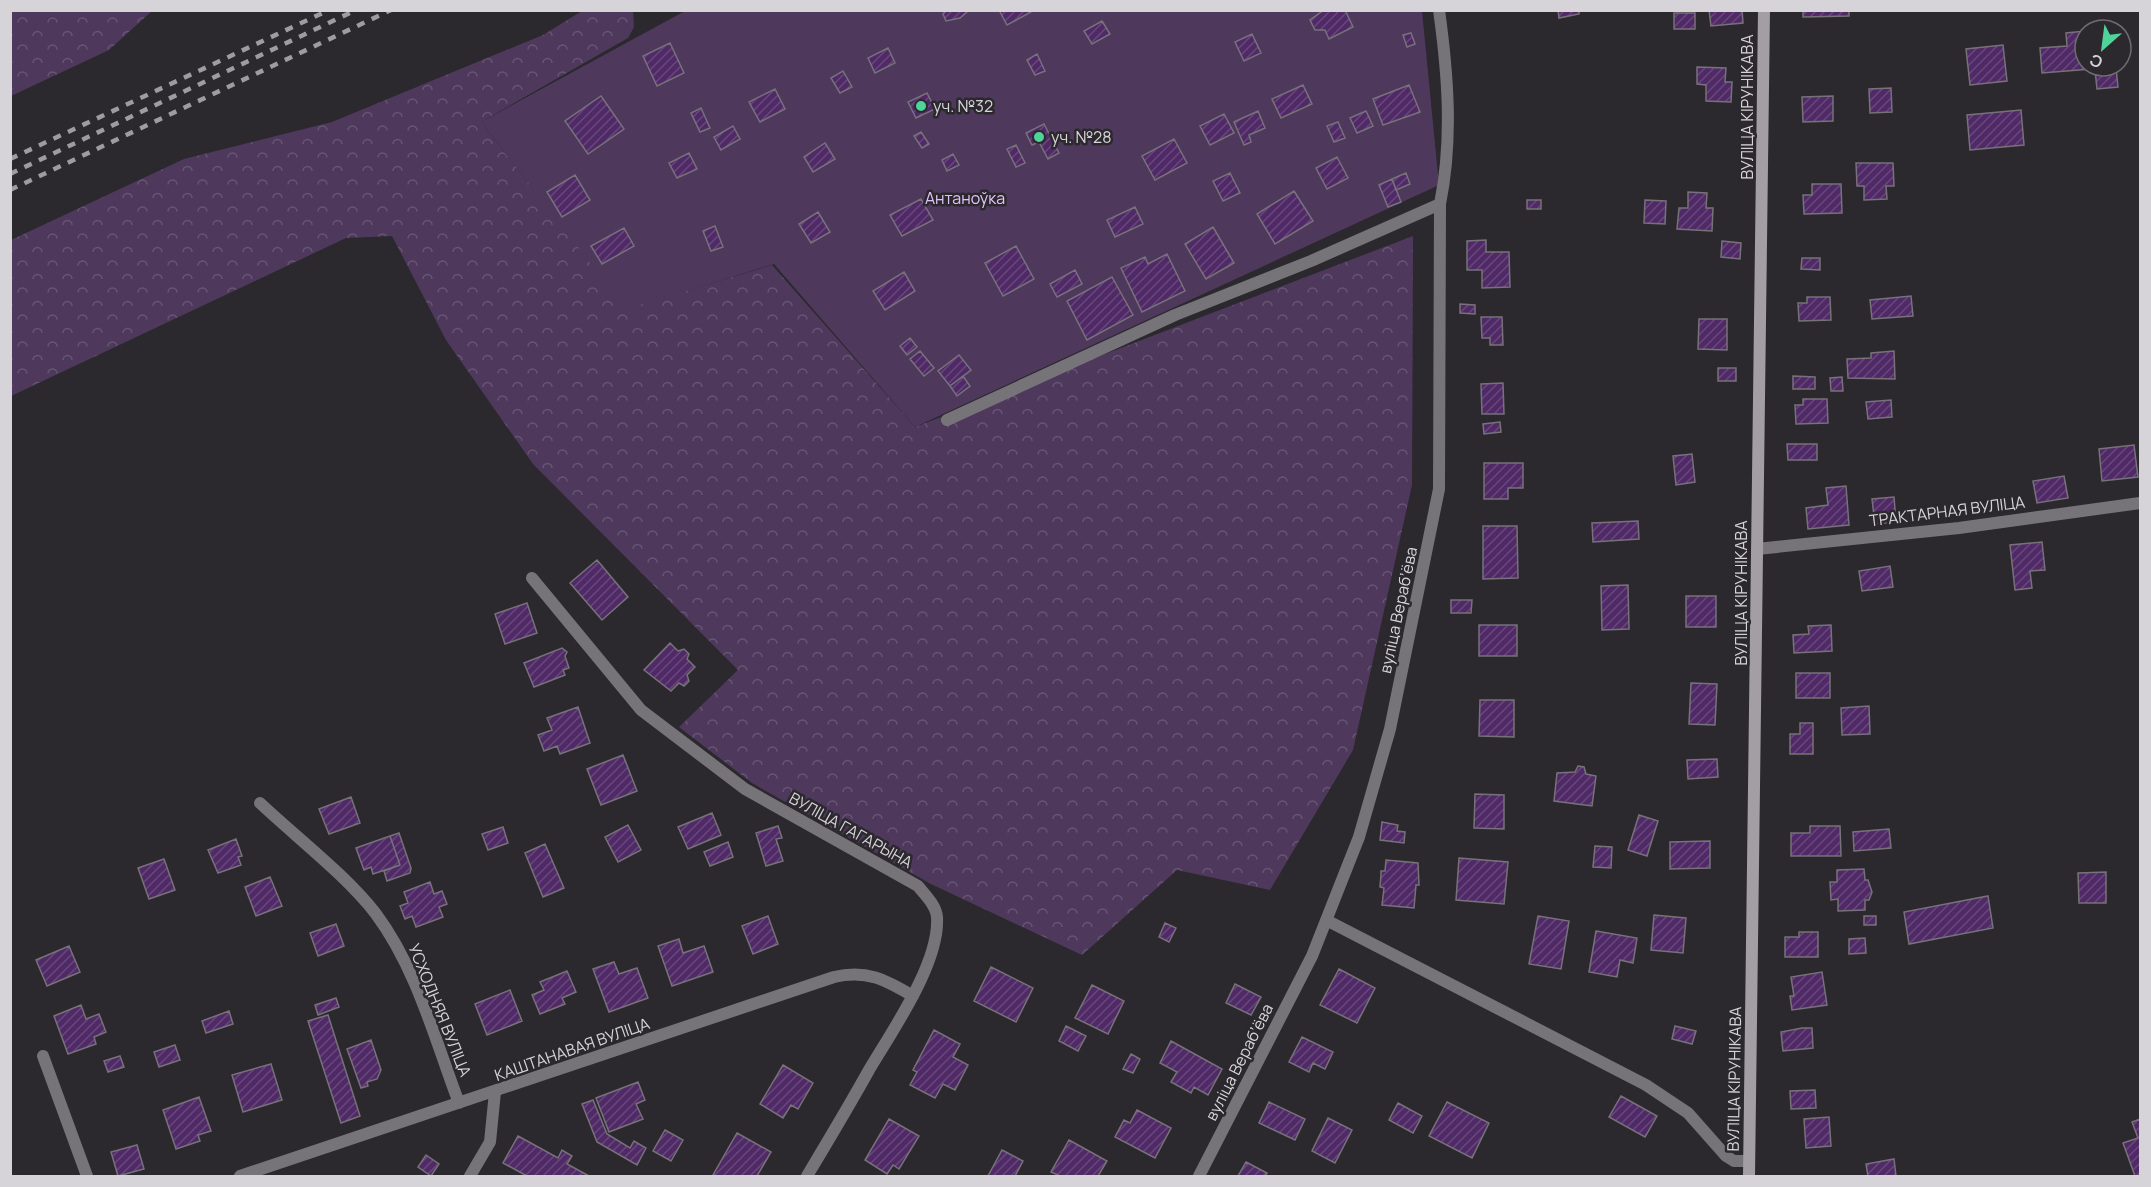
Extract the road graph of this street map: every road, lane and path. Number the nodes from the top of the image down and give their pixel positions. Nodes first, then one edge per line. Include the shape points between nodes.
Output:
1 (1439, 10) edge
2 (1764, 10) edge
3 (1440, 204) junction
4 (947, 420) dead end
5 (2140, 503) edge
6 (1757, 549) junction
7 (532, 578) dead end
8 (260, 803) dead end
9 (1328, 921) junction
10 (913, 996) junction
11 (43, 1056) dead end
12 (495, 1092) junction
13 (459, 1103) junction
14 (1749, 1161) junction
15 (87, 1176) edge
16 (240, 1176) edge
17 (470, 1176) edge
18 (807, 1176) edge
19 (1199, 1176) edge
20 (1749, 1176) edge

1 - 3 street, вуліца Верабʼёва via 1448,118
2 - 6 street, ВУЛІЦА КІРУНІКАВА
3 - 4 street via 1175,315
3 - 9 street, вуліца Верабʼёва via 1439,489 1390,729 1359,837
5 - 6 street, ТРАКТАРНАЯ ВУЛІЦА via 1959,528
6 - 14 street, ВУЛІЦА КІРУНІКАВА
7 - 10 street, ВУЛІЦА ГАГАРЫНА via 641,710 745,789 918,886 937,915 930,956
8 - 13 street, УСХОДНЯЯ ВУЛІЦА via 375,912 394,940 407,964
9 - 14 street via 1646,1085 1688,1113 1726,1156 1734,1161
9 - 19 street, вуліца Верабʼёва
10 - 12 street, КАШТАНАВАЯ ВУЛІЦА via 883,979 850,973
10 - 18 street, ВУЛІЦА ГАГАРЫНА
11 - 15 street
12 - 13 street, КАШТАНАВАЯ ВУЛІЦА
12 - 17 street via 490,1142
13 - 16 street, КАШТАНАВАЯ ВУЛІЦА
14 - 20 street, ВУЛІЦА КІРУНІКАВА

